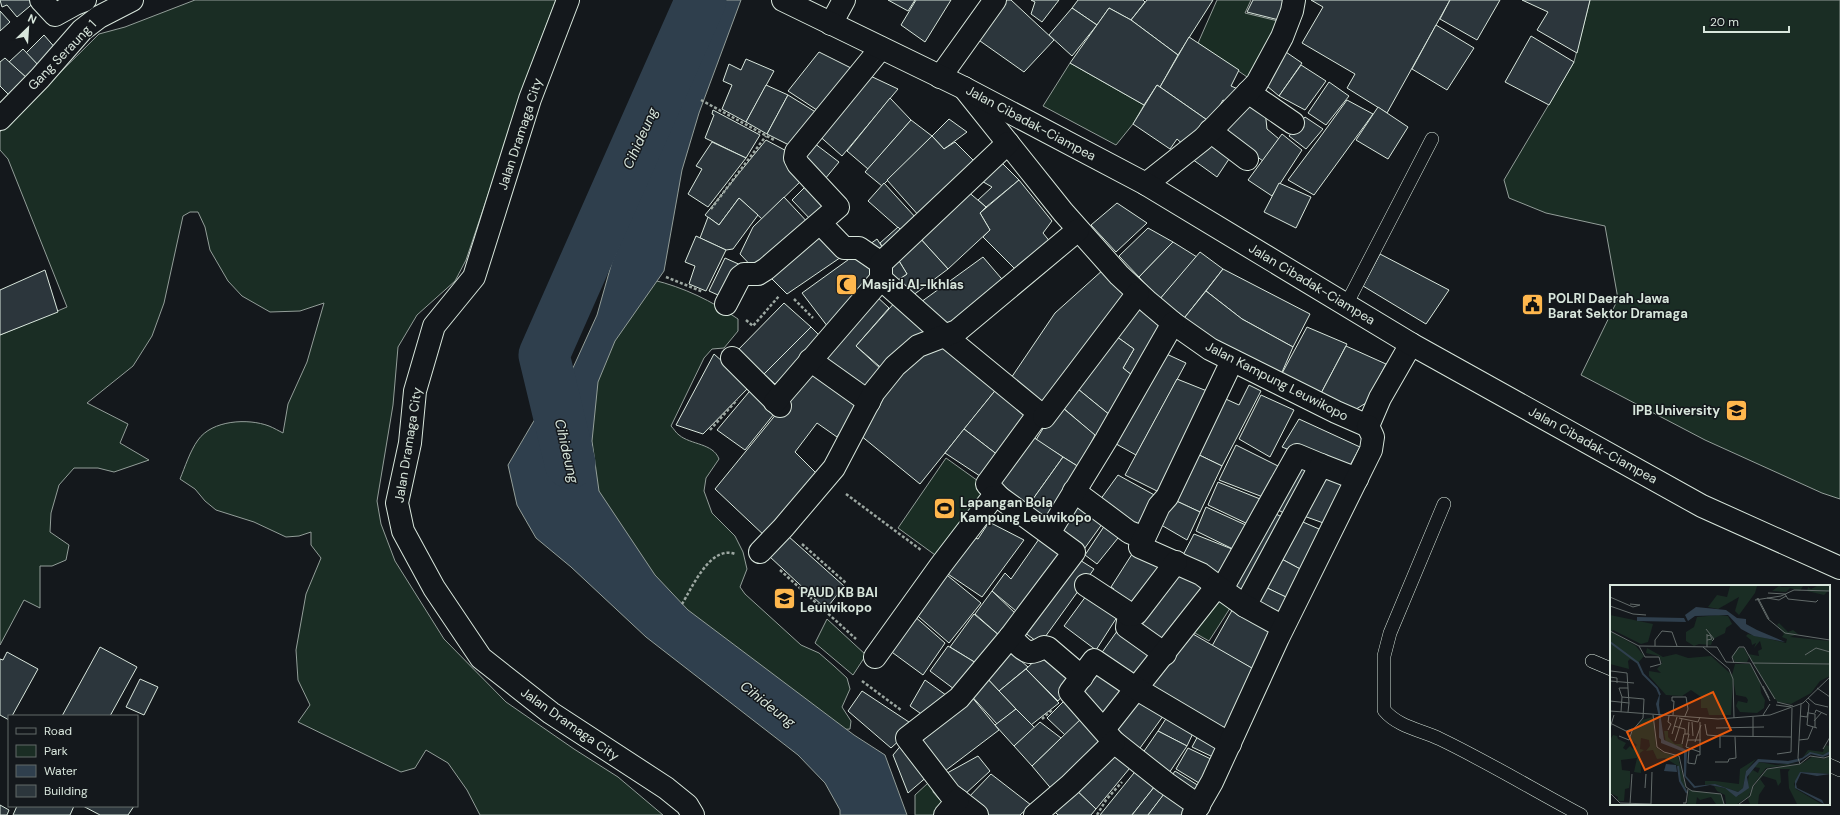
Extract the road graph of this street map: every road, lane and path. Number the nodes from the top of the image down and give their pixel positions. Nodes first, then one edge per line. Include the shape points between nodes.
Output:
1 (41, 0) edge
2 (85, 0) edge
3 (132, 0) edge
4 (568, 0) edge
5 (844, 0) edge
6 (995, 0) edge
7 (1294, 0) edge
8 (792, 4) edge
9 (831, 24) junction
10 (881, 48) junction
11 (940, 76) junction
12 (964, 88) junction
13 (1248, 92) junction
14 (702, 100) dead end
15 (0, 119) edge
16 (1293, 123) dead end
17 (1210, 131) junction
18 (766, 136) junction
19 (1432, 139) dead end
20 (1008, 143) junction
21 (796, 152) junction
22 (1247, 159) dead end
23 (1146, 184) junction
24 (711, 208) dead end
25 (821, 224) junction
26 (1078, 230) junction
27 (881, 271) junction
28 (666, 277) dead end
29 (1138, 293) junction
30 (779, 296) dead end
31 (726, 304) junction
32 (1346, 305) junction
33 (1172, 323) junction
34 (944, 335) junction
35 (1411, 344) junction
36 (732, 358) dead end
37 (810, 360) junction
38 (1232, 361) junction
39 (754, 381) junction
40 (869, 402) junction
41 (1044, 417) dead end
42 (1368, 426) junction
43 (710, 430) dead end
44 (1320, 465) junction
45 (824, 479) junction
46 (1357, 479) junction
47 (1074, 491) junction
48 (999, 497) junction
49 (1444, 504) dead end
50 (783, 528) junction
51 (1048, 533) junction
52 (1144, 538) junction
53 (760, 552) junction
54 (1176, 562) junction
55 (941, 565) junction
56 (1840, 568) edge
57 (846, 583) dead end
58 (1086, 585) dead end
59 (1220, 587) junction
60 (682, 604) dead end
61 (1245, 606) junction
62 (1130, 615) junction
63 (1283, 627) junction
64 (1010, 637) junction
65 (1165, 654) junction
66 (875, 657) joint
67 (1592, 661) dead end
68 (1610, 669) edge
69 (1082, 677) junction
70 (861, 678) dead end
71 (1137, 689) junction
72 (923, 725) junction
73 (1109, 735) junction
74 (1230, 744) junction
75 (1139, 761) junction
76 (1830, 765) edge
77 (1840, 770) edge
78 (952, 807) edge
79 (1196, 810) edge
80 (693, 815) edge
81 (977, 815) edge
82 (1035, 815) edge
83 (1097, 815) edge
84 (1581, 815) edge

1 - 2 main road via 55,16
3 - 15 main road, Gang Seraung 1 via 98,17 82,30
4 - 80 main road, Jalan Dramaga City via 530,98 474,277 434,326 415,391 410,442 397,503 403,531 434,588 481,658 551,713 666,788 687,805
5 - 9 main road
6 - 11 main road
7 - 13 main road via 1282,37 1257,83
8 - 9 main road, Jalan Cibadak-Ciampea
9 - 10 main road, Jalan Cibadak-Ciampea
10 - 11 main road, Jalan Cibadak-Ciampea
10 - 21 main road
11 - 12 main road, Jalan Cibadak-Ciampea
12 - 20 main road, Jalan Kampung Leuwikopo
12 - 23 main road, Jalan Cibadak-Ciampea
13 - 16 main road
13 - 17 main road
14 - 18 path
17 - 22 main road
17 - 23 main road
18 - 21 path
18 - 24 path
19 - 32 lane
20 - 26 main road, Jalan Kampung Leuwikopo
20 - 27 main road
21 - 25 main road via 798,164 838,207
23 - 32 main road, Jalan Cibadak-Ciampea
25 - 27 main road via 844,248 859,248
25 - 31 main road via 766,270 740,277
26 - 29 main road, Jalan Kampung Leuwikopo
26 - 34 main road via 956,331
27 - 34 main road
27 - 37 main road
28 - 31 path
29 - 33 main road, Jalan Kampung Leuwikopo
29 - 41 main road
30 - 31 path via 753,326
32 - 35 main road, Jalan Cibadak-Ciampea
33 - 38 main road, Jalan Kampung Leuwikopo
33 - 47 main road
34 - 40 main road via 918,346 895,366
34 - 48 main road via 1039,413 988,484
35 - 42 main road via 1380,398
35 - 56 main road, Jalan Cibadak-Ciampea via 1702,506
36 - 39 main road
37 - 39 main road via 778,404
37 - 40 main road
38 - 42 main road, Jalan Kampung Leuwikopo
38 - 52 main road
39 - 43 path
40 - 45 main road via 834,468
42 - 46 main road via 1373,437 1371,450
44 - 46 main road
44 - 59 main road via 1297,455
44 - 61 main road
45 - 50 main road
45 - 55 path
46 - 63 main road
47 - 51 main road
47 - 52 main road via 1129,532
48 - 51 main road
48 - 55 main road via 990,500
49 - 84 lane via 1390,633 1384,656 1384,710 1401,724 1440,739
50 - 53 main road
50 - 57 path
51 - 64 main road via 1074,552
52 - 54 main road via 1140,547
53 - 60 path via 748,562 742,561 730,552 715,558 705,566
53 - 66 path
54 - 59 main road via 1212,580
54 - 62 main road via 1140,610
55 - 66 main road
58 - 62 main road
59 - 61 main road
59 - 65 main road
61 - 63 main road
62 - 65 main road via 1127,626
63 - 74 main road
64 - 69 main road via 1029,653 1048,648
64 - 72 main road via 959,698
65 - 71 main road
67 - 68 lane
69 - 71 main road via 1094,660
69 - 73 main road via 1070,692
70 - 72 path
71 - 73 main road
71 - 74 main road
72 - 78 main road via 907,738 950,794
73 - 75 main road
73 - 82 main road via 1070,785
74 - 79 main road
75 - 79 main road
75 - 83 path via 1106,800
76 - 77 lane
78 - 81 main road

